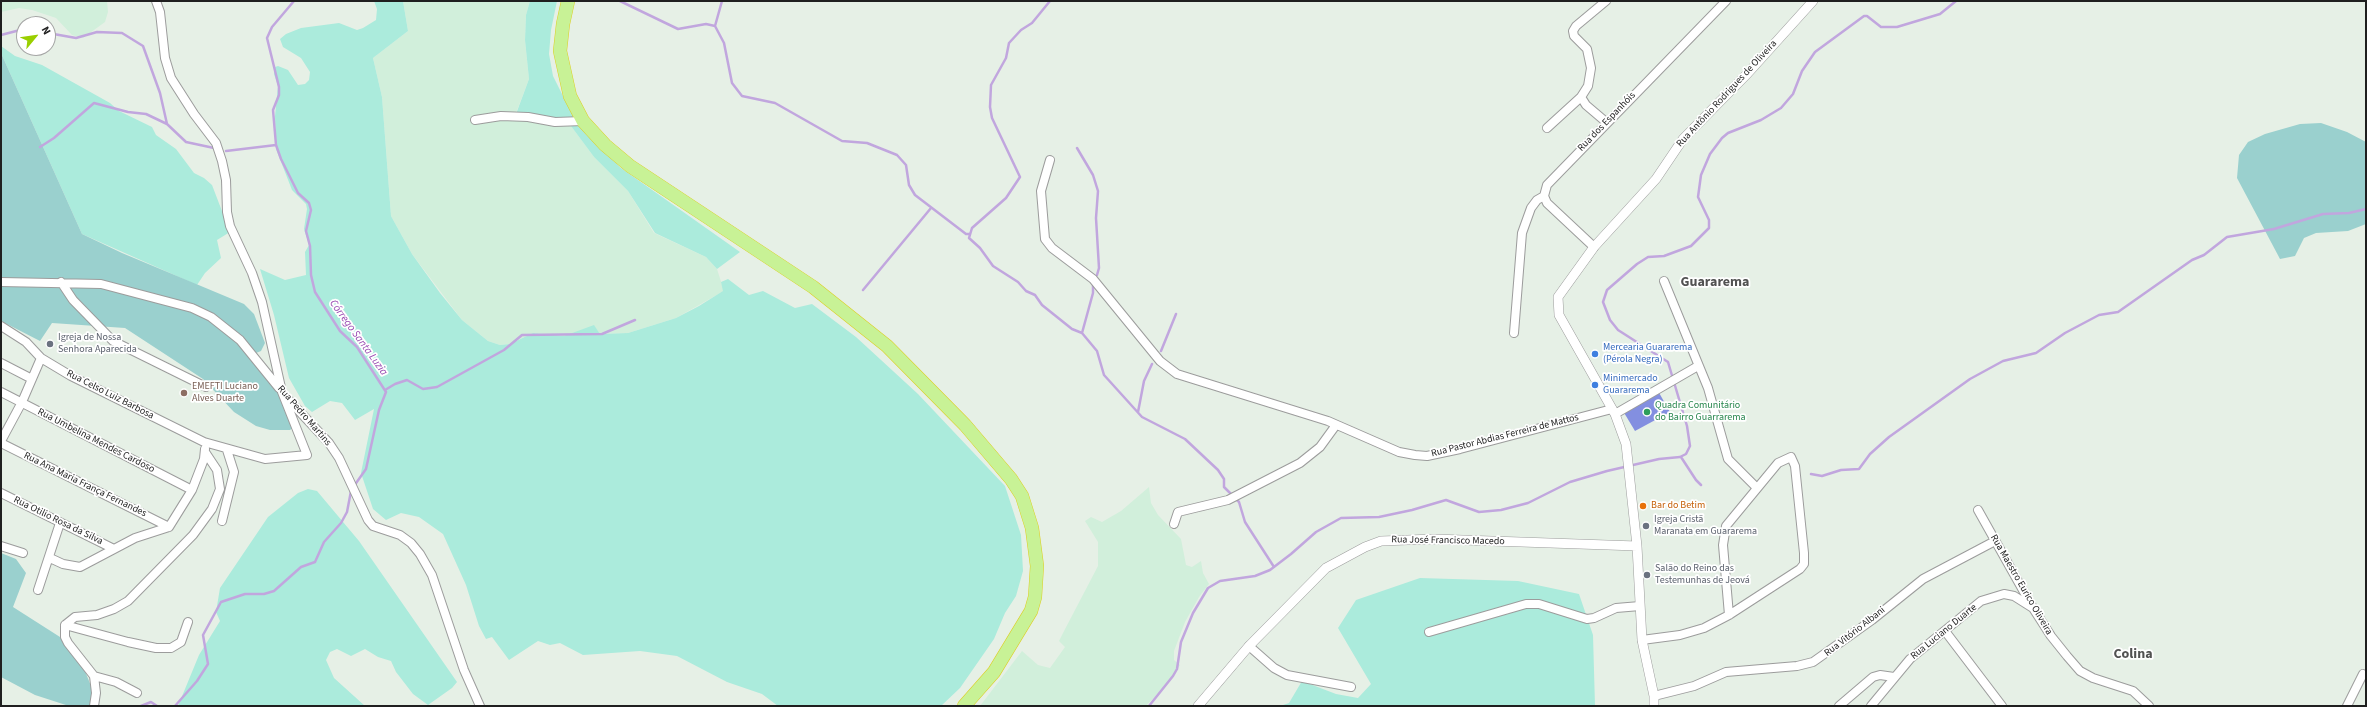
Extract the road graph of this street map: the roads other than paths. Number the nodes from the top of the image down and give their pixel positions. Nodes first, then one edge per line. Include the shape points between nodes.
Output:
1 (156, 1) edge
2 (568, 1) edge
3 (1606, 1) edge
4 (1726, 1) edge
5 (1813, 1) edge
6 (1581, 97) junction
7 (475, 120) dead end
8 (582, 120) junction
9 (1606, 122) junction
10 (1547, 128) dead end
11 (1050, 160) dead end
12 (1544, 196) junction
13 (1594, 247) junction
14 (1664, 281) dead end
15 (1, 282) edge
16 (60, 282) junction
17 (1, 326) edge
18 (1514, 333) dead end
19 (41, 358) junction
20 (1, 363) edge
21 (1698, 366) junction
22 (32, 379) junction
23 (206, 387) dead end
24 (1, 392) edge
25 (282, 392) junction
26 (22, 402) junction
27 (1613, 412) junction
28 (1336, 425) junction
29 (1, 442) edge
30 (204, 442) junction
31 (228, 450) junction
32 (205, 452) junction
33 (1758, 488) junction
34 (192, 490) junction
35 (1, 493) edge
36 (1978, 510) dead end
37 (222, 521) dead end
38 (60, 522) junction
39 (1174, 524) dead end
40 (169, 527) junction
41 (1995, 541) junction
42 (1, 546) edge
43 (1637, 546) junction
44 (114, 549) junction
45 (23, 553) dead end
46 (50, 558) junction
47 (38, 590) dead end
48 (1640, 606) junction
49 (2033, 608) junction
50 (1729, 615) junction
51 (188, 622) dead end
52 (65, 625) junction
53 (1945, 631) junction
54 (1429, 632) dead end
55 (1642, 640) junction
56 (1249, 646) junction
57 (2363, 674) dead end
58 (94, 676) junction
59 (1894, 677) junction
60 (1350, 687) dead end
61 (137, 693) dead end
62 (1654, 696) junction
63 (94, 706) edge
64 (480, 706) edge
65 (964, 706) edge
66 (1198, 706) edge
67 (1654, 706) edge
68 (1840, 706) edge
69 (1871, 706) edge
70 (2002, 706) edge
71 (2149, 706) edge
72 (2347, 706) edge

1 - 25 street via 160,12 165,58 171,78 216,143 222,161 230,226 262,302
2 - 8 highway via 560,51 570,96
3 - 6 street via 1573,31 1574,36 1587,49 1592,68 1588,86
4 - 9 street, Rua dos Espanhóis
5 - 13 street, Rua Antônio Rodrigues de Oliveira via 1748,73 1683,139 1645,192
6 - 9 street via 1586,105
6 - 10 street
7 - 8 street via 501,116 528,117 554,122
8 - 65 highway via 630,166 813,287 887,346 966,425 1011,478 1024,502 1032,528 1037,566 1035,598 1021,630 994,672
9 - 12 street, Rua dos Espanhóis via 1547,185
11 - 28 street, Rua Pastor Abdias Ferreira de Mattos via 1041,191 1043,231 1048,243 1093,279 1168,370 1195,382
12 - 13 street via 1556,212
12 - 18 street, Rua dos Espanhóis via 1531,208 1522,233
13 - 27 street, Rua Antônio Rodrigues de Oliveira via 1558,297 1559,315
14 - 21 street
15 - 16 street, Rua Pedro Martins
16 - 23 street via 72,300 113,341
16 - 25 street, Rua Pedro Martins via 101,284 129,290 192,308 211,317 240,340
17 - 19 street, Rua Celso Luiz Barbosa via 26,342
19 - 22 street
19 - 30 street, Rua Celso Luiz Barbosa via 71,376
20 - 22 street
21 - 27 street, Rua Pastor Abdias Ferreira de Mattos
21 - 33 street via 1708,388 1728,459
22 - 26 street
24 - 26 street, Rua Umbelina Mendes Cardoso
25 - 31 street, Rua Celso Luiz Barbosa via 307,455 265,459
25 - 64 street, Rua Pedro Martins via 329,443 373,526 400,535 420,554 432,575 464,670
26 - 29 street
26 - 34 street, Rua Umbelina Mendes Cardoso
27 - 28 street, Rua Pastor Abdias Ferreira de Mattos via 1427,456 1399,452
27 - 43 street, Rua Antônio Rodrigues de Oliveira via 1629,458
28 - 39 street via 1329,437 1309,457 1234,498 1178,512
29 - 40 street, Rua Ana Maria França Fernandes
30 - 31 street, Rua Celso Luiz Barbosa
30 - 32 street
31 - 37 street via 234,472
32 - 34 street
32 - 52 street via 217,470 220,488 212,509 193,535 128,600 114,609 97,615 75,617
33 - 50 street via 1732,517 1724,534
33 - 50 street via 1784,458 1791,457 1795,466 1804,564 1793,574
34 - 40 street
35 - 38 street, Rua Otilio Rosa da Silva
36 - 41 street, Rua Maestro Eurico Oliveira
38 - 44 street, Rua Otilio Rosa da Silva
38 - 46 street
40 - 44 street via 135,538
41 - 49 street, Rua Maestro Eurico Oliveira
41 - 62 street, Rua Vitório Albani via 1923,579 1813,662 1797,666 1726,672 1694,686
42 - 45 street
43 - 48 street, Rua Antônio Rodrigues de Oliveira
43 - 56 street, Rua José Francisco Macedo via 1434,539 1381,541 1326,568
44 - 46 street via 80,567 63,564
46 - 47 street
48 - 54 street via 1616,608 1587,619 1539,604 1526,604
48 - 55 street, Rua Antônio Rodrigues de Oliveira
49 - 53 street, Rua Luciano Duarte via 2014,596 2004,594 1991,597 1981,601
49 - 71 street, Rua Maestro Eurico Oliveira via 2051,636 2080,671 2133,691
50 - 55 street via 1691,632
51 - 52 street via 181,642 171,648 156,648 128,642
52 - 58 street via 68,643
53 - 59 street, Rua Luciano Duarte via 1910,659
53 - 70 street
55 - 62 street, Rua Antônio Rodrigues de Oliveira
56 - 60 street via 1274,668 1287,675
56 - 66 street, Rua José Francisco Macedo
57 - 72 street
58 - 61 street via 116,682
58 - 63 street
59 - 68 street via 1873,677
59 - 69 street, Rua Luciano Duarte
62 - 67 street, Rua Antônio Rodrigues de Oliveira

